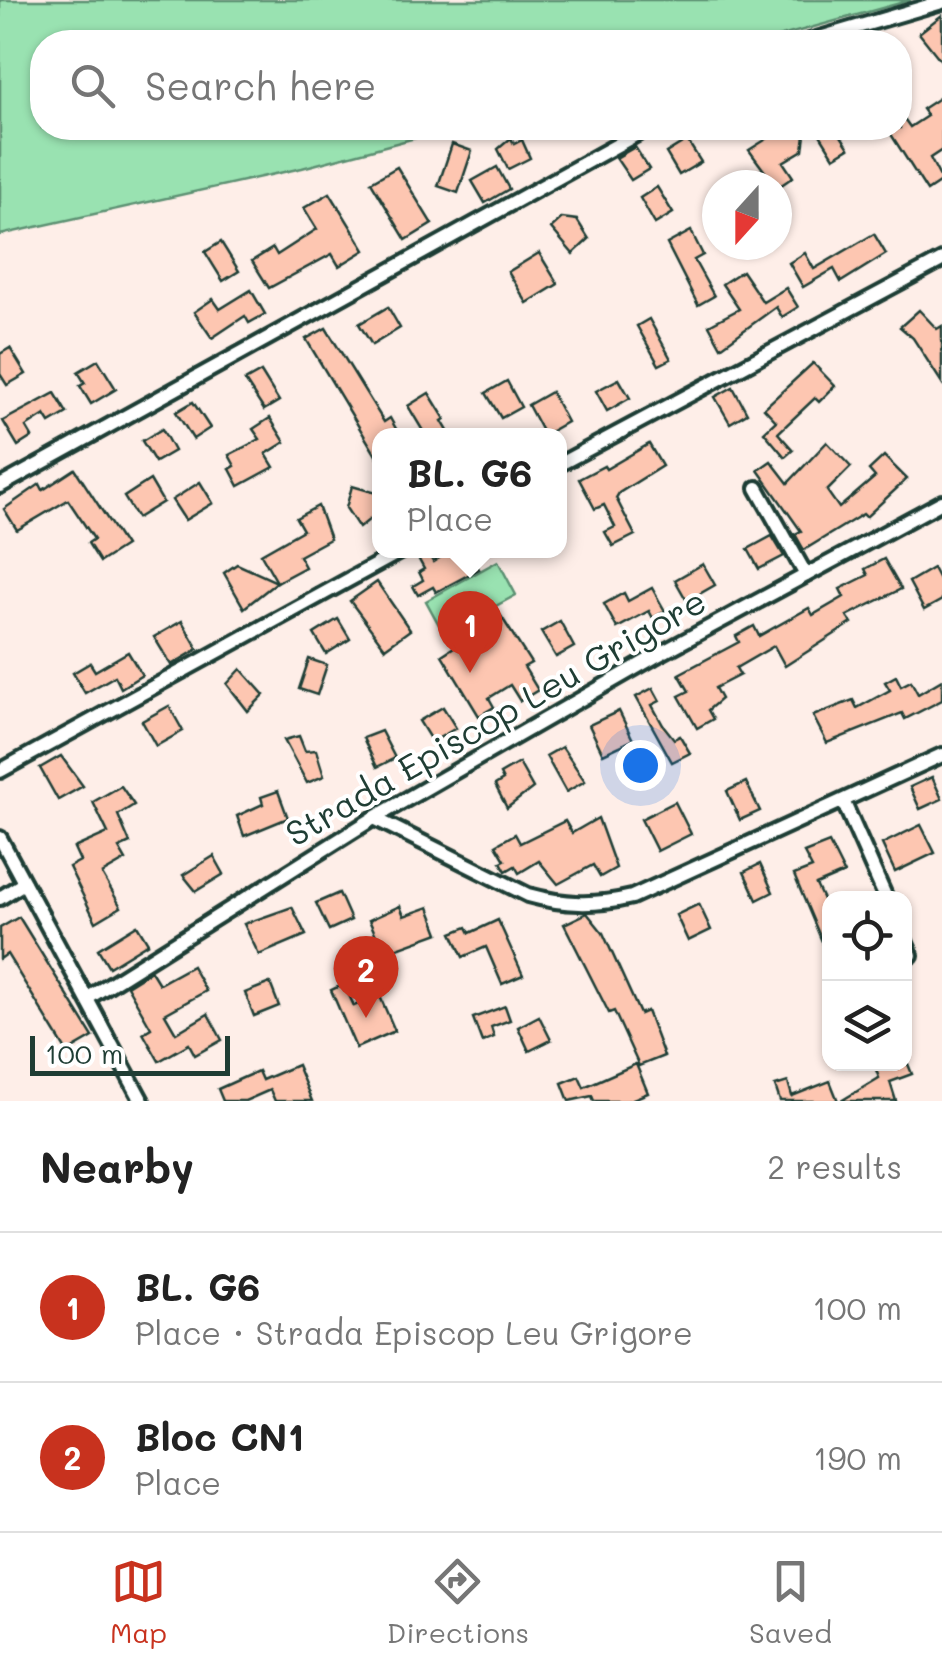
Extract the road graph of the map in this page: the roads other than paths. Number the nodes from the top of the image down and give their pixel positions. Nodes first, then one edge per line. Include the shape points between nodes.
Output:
1 (942, 2) edge
2 (847, 30) edge
3 (626, 140) edge
4 (942, 260) edge
5 (567, 460) edge
6 (0, 486) edge
7 (758, 488) dead end
8 (942, 502) edge
9 (387, 558) edge
10 (806, 574) junction
11 (942, 755) edge
12 (0, 771) edge
13 (844, 803) junction
14 (374, 818) junction
15 (0, 838) edge
16 (24, 883) junction
17 (883, 891) edge
18 (0, 898) edge
19 (88, 998) junction
20 (142, 1101) edge

1 - 2 street
3 - 6 street
4 - 5 street
7 - 10 street
8 - 10 street, Strada Episcop Leu Grigore
9 - 12 street
10 - 14 street, Strada Episcop Leu Grigore
11 - 13 street
13 - 14 street via 632,897 587,905 528,895
13 - 17 street
14 - 19 street, Strada Episcop Leu Grigore
15 - 16 street
16 - 18 street
16 - 19 street
19 - 20 street

